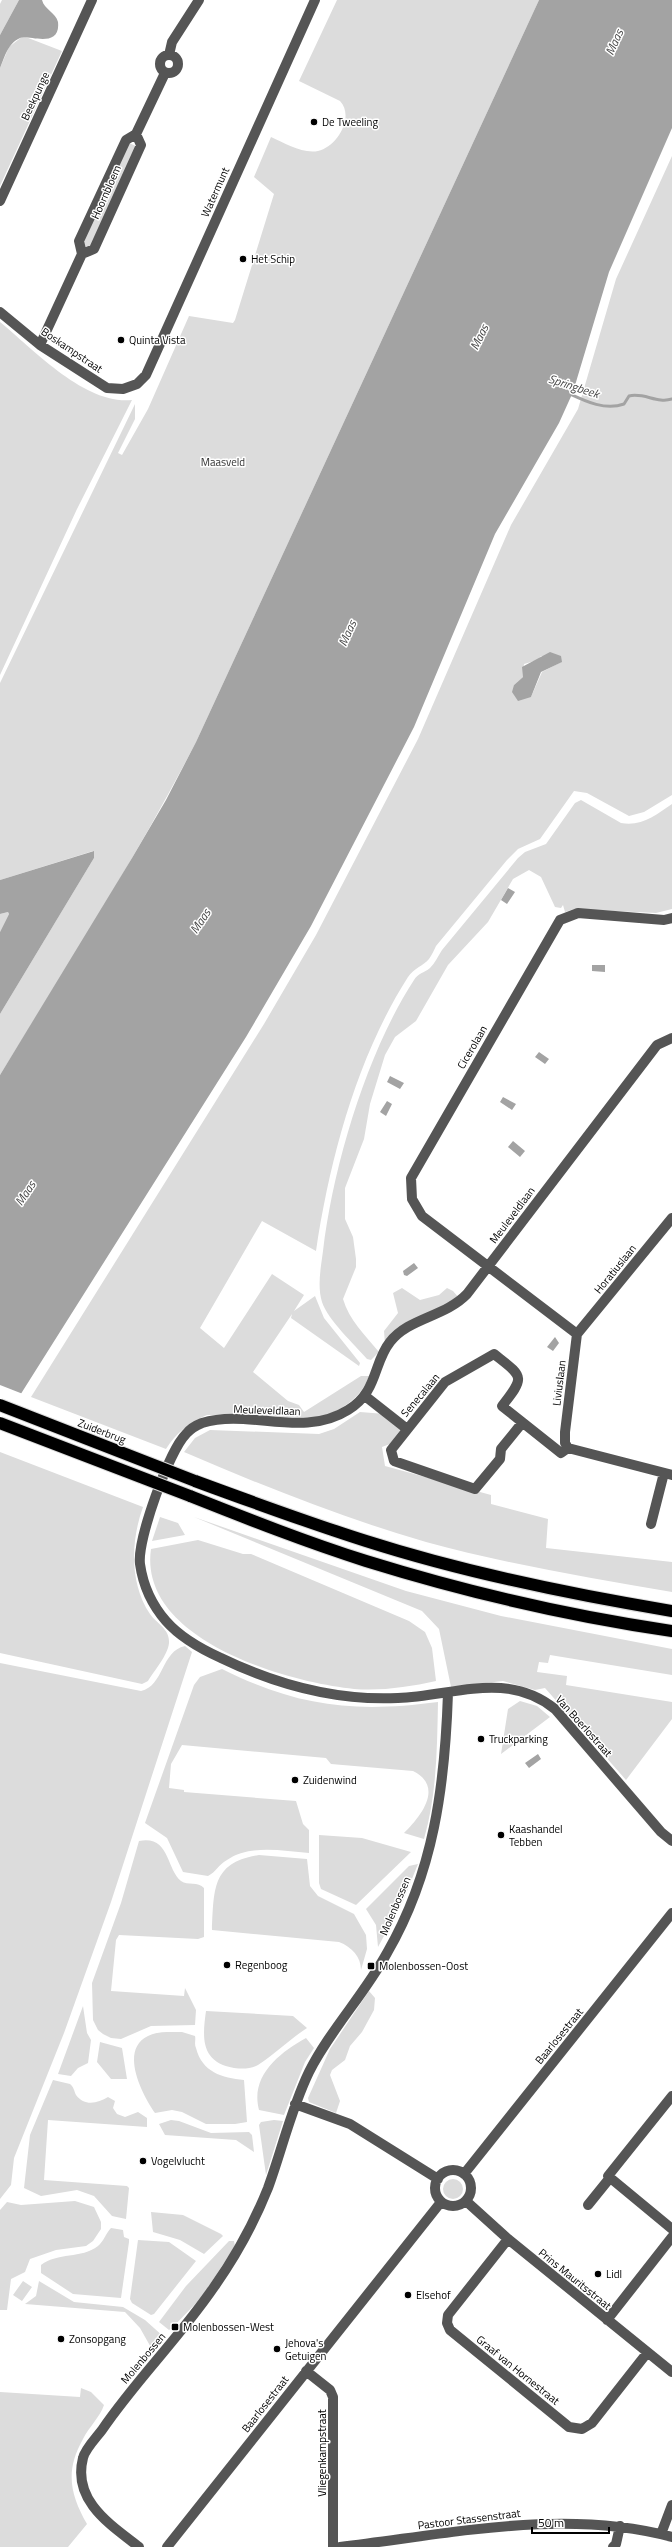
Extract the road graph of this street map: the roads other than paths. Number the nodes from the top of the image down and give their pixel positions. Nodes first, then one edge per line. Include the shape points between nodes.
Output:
1 (92, 0) edge
2 (199, 0) edge
3 (316, 0) edge
4 (169, 55) junction
5 (165, 73) junction
6 (136, 134) junction
7 (0, 201) edge
8 (82, 254) junction
9 (0, 312) edge
10 (40, 345) junction
11 (138, 388) joint
12 (672, 918) edge
13 (672, 1038) edge
14 (672, 1218) edge
15 (489, 1266) junction
16 (578, 1334) junction
17 (365, 1396) junction
18 (0, 1405) edge
19 (0, 1423) edge
20 (522, 1423) junction
21 (407, 1429) junction
22 (568, 1448) junction
23 (670, 1472) edge
24 (651, 1524) dead end
25 (672, 1611) edge
26 (672, 1631) edge
27 (448, 1693) junction
28 (672, 1841) edge
29 (672, 1913) edge
30 (672, 2098) edge
31 (295, 2104) junction
32 (464, 2174) junction
33 (438, 2179) junction
34 (609, 2179) junction
35 (466, 2201) junction
36 (441, 2202) junction
37 (588, 2205) dead end
38 (672, 2229) edge
39 (508, 2239) junction
40 (670, 2244) edge
41 (607, 2320) junction
42 (647, 2353) junction
43 (306, 2371) junction
44 (672, 2372) edge
45 (672, 2505) edge
46 (620, 2526) junction
47 (661, 2534) junction
48 (672, 2537) edge
49 (616, 2546) edge
50 (139, 2547) edge
51 (167, 2547) edge
52 (334, 2547) edge
53 (340, 2547) edge

1 - 7 street, Beekpunge
2 - 4 street via 172,42
3 - 11 street, Watermunt
4 - 5 street via 162,58 160,63
4 - 5 street via 177,59 178,68 171,74
5 - 6 street, Hoornbloem
6 - 8 street, Hoornbloem via 126,140 79,241
6 - 8 street, Hoornbloem via 141,145 94,249
8 - 10 street, Hoornbloem
9 - 10 street, Boskampstraat
10 - 11 street, Boskampstraat via 107,388
12 - 15 street, Cicerolaan via 664,920 578,913 560,920 411,1178 412,1199 422,1216
13 - 15 street, Meuleveldlaan via 657,1044
14 - 16 street, Horatiuslaan
15 - 16 street
15 - 17 street, Meuleveldlaan via 455,1306 401,1331 389,1343
16 - 22 street, Liviuslaan via 565,1432 565,1443
17 - 21 street, Senecalaan
17 - 27 street, Meuleveldlaan via 350,1409 328,1420 304,1424 215,1420 199,1424 185,1434 150,1514 141,1546 140,1563 146,1590 165,1620 180,1634 203,1650 259,1676 315,1692 359,1698 398,1698
18 - 25 highway, Zuiderbrug, bridge via 195,1481 367,1541 438,1562 588,1597
19 - 26 highway, bridge via 366,1561 573,1614
20 - 21 street, Senecalaan via 501,1449 500,1459 475,1489 394,1461 391,1450
20 - 21 street, Senecalaan via 502,1406 517,1387 519,1379 516,1371 494,1354 445,1382
20 - 22 street, Senecalaan via 561,1453
22 - 23 street
23 - 24 street
27 - 28 street, Van Boerlostraat via 503,1687 523,1690 542,1699 555,1709 661,1832
27 - 31 street, Molenbossen via 446,1757 441,1797 435,1829 411,1904 389,1951 370,1983 330,2037
29 - 32 street, Baarlosestraat
30 - 34 street
31 - 33 street via 350,2124
31 - 50 street, Molenbossen via 268,2188 244,2240 202,2306 118,2406 83,2457 82,2480 86,2497 100,2517
32 - 33 street via 450,2171
32 - 35 street via 471,2188
33 - 36 street via 435,2191
34 - 37 street
34 - 38 street
35 - 36 street via 454,2206
35 - 39 street, Prins Mauritsstraat
36 - 43 street, Baarlosestraat
39 - 41 street, Prins Mauritsstraat
39 - 42 street, Graaf van Hornestraat via 448,2315 446,2323 450,2330 569,2427 582,2429 592,2424
40 - 41 street
41 - 42 street, Prins Mauritsstraat
42 - 44 street, Prins Mauritsstraat
43 - 51 street, Baarlosestraat
43 - 52 street, Vliegenkampstraat via 330,2390 333,2397
45 - 47 street
46 - 47 street, Pastoor Stassenstraat
46 - 49 street
46 - 53 street, Pastoor Stassenstraat via 584,2522 533,2523
47 - 48 street, Pastoor Stassenstraat

